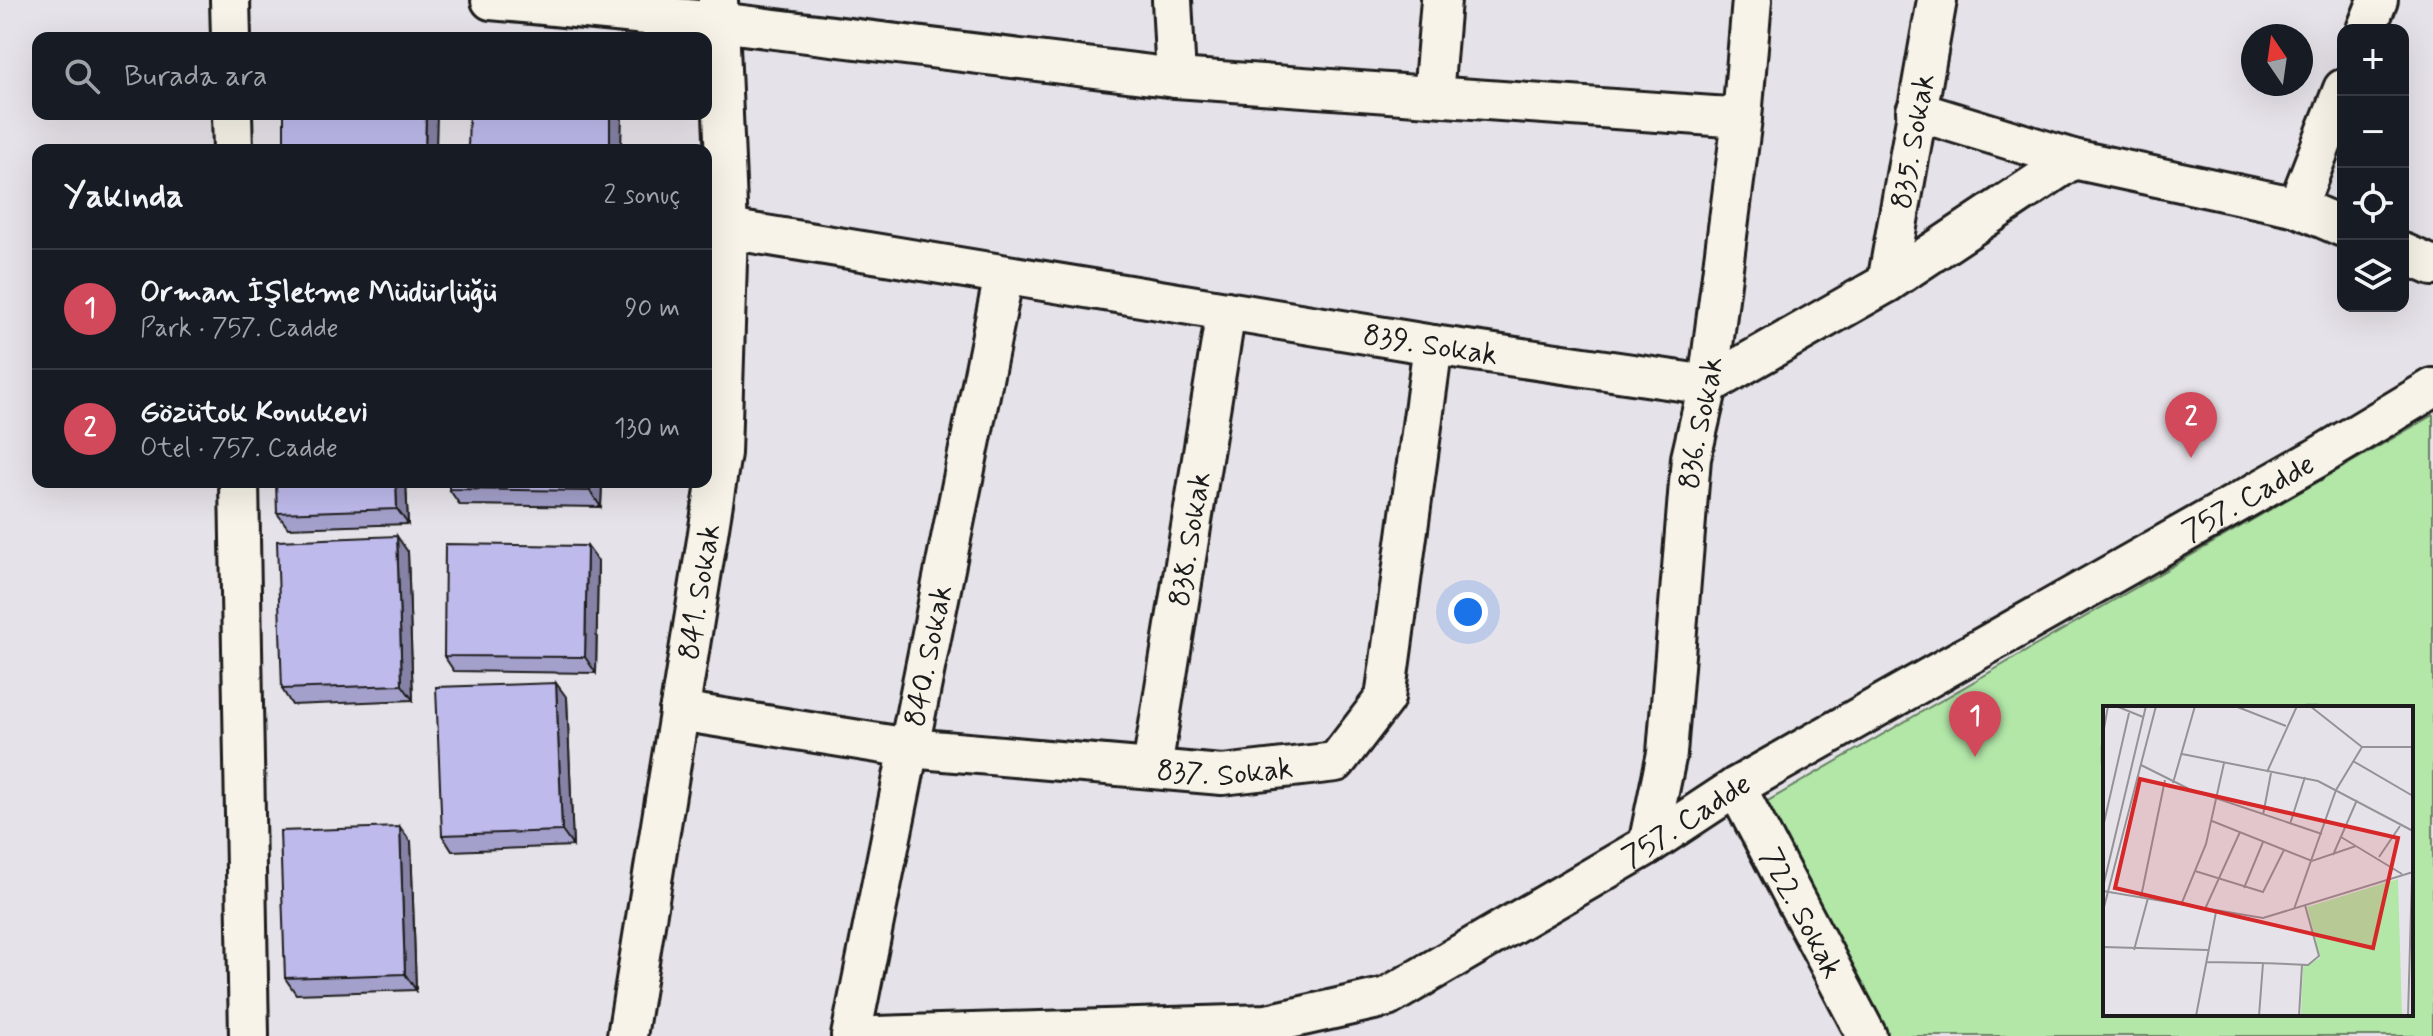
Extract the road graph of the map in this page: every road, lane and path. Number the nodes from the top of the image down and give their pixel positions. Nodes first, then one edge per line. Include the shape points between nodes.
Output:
1 (230, 0) edge
2 (491, 0) edge
3 (1172, 0) edge
4 (1441, 0) edge
5 (1752, 0) edge
6 (1937, 0) edge
7 (2378, 0) edge
8 (718, 11) edge
9 (2368, 24) edge
10 (231, 32) edge
11 (1176, 78) junction
12 (1433, 96) junction
13 (2340, 96) edge
14 (1916, 111) junction
15 (1742, 118) junction
16 (232, 120) edge
17 (233, 144) edge
18 (2073, 159) junction
19 (2297, 207) junction
20 (2337, 224) edge
21 (728, 229) junction
22 (2409, 256) edge
23 (2433, 266) edge
24 (1004, 275) junction
25 (1887, 283) junction
26 (1226, 311) junction
27 (1433, 345) junction
28 (1708, 385) junction
29 (2433, 388) edge
30 (239, 488) edge
31 (679, 711) junction
32 (909, 748) junction
33 (1152, 768) junction
34 (1736, 787) junction
35 (1648, 845) junction
36 (954, 1035) edge
37 (249, 1036) edge
38 (627, 1036) edge
39 (851, 1036) edge
40 (876, 1036) edge
41 (1867, 1036) edge

1 - 10 street
2 - 8 street
3 - 11 street
4 - 12 street
5 - 15 street, 836. Sokak
6 - 14 street, 835. Sokak
7 - 9 street
8 - 11 street
8 - 21 street, 841. Sokak
11 - 12 street
12 - 15 street
13 - 19 street
14 - 18 street
14 - 25 street, 835. Sokak
15 - 28 street, 836. Sokak
16 - 17 street
18 - 19 street
18 - 25 street
19 - 20 street
21 - 24 street, 839. Sokak
21 - 31 street, 841. Sokak via 721,453
22 - 23 street
24 - 26 street, 839. Sokak
24 - 32 street, 840. Sokak
25 - 28 street
26 - 27 street, 839. Sokak
26 - 33 street, 838. Sokak
27 - 28 street, 839. Sokak
27 - 33 street, 837. Sokak via 1385,698 1336,762 1222,775
28 - 35 street, 836. Sokak via 1691,458 1667,753
29 - 34 street, 757. Cadde
30 - 37 street
31 - 32 street, 837. Sokak
31 - 38 street, 841. Sokak
32 - 33 street, 837. Sokak
32 - 39 street, 840. Sokak
34 - 35 street, 757. Cadde
34 - 41 street, 722. Sokak
35 - 36 street, 757. Cadde via 1387,997 1267,1024
36 - 40 street, 757. Cadde

